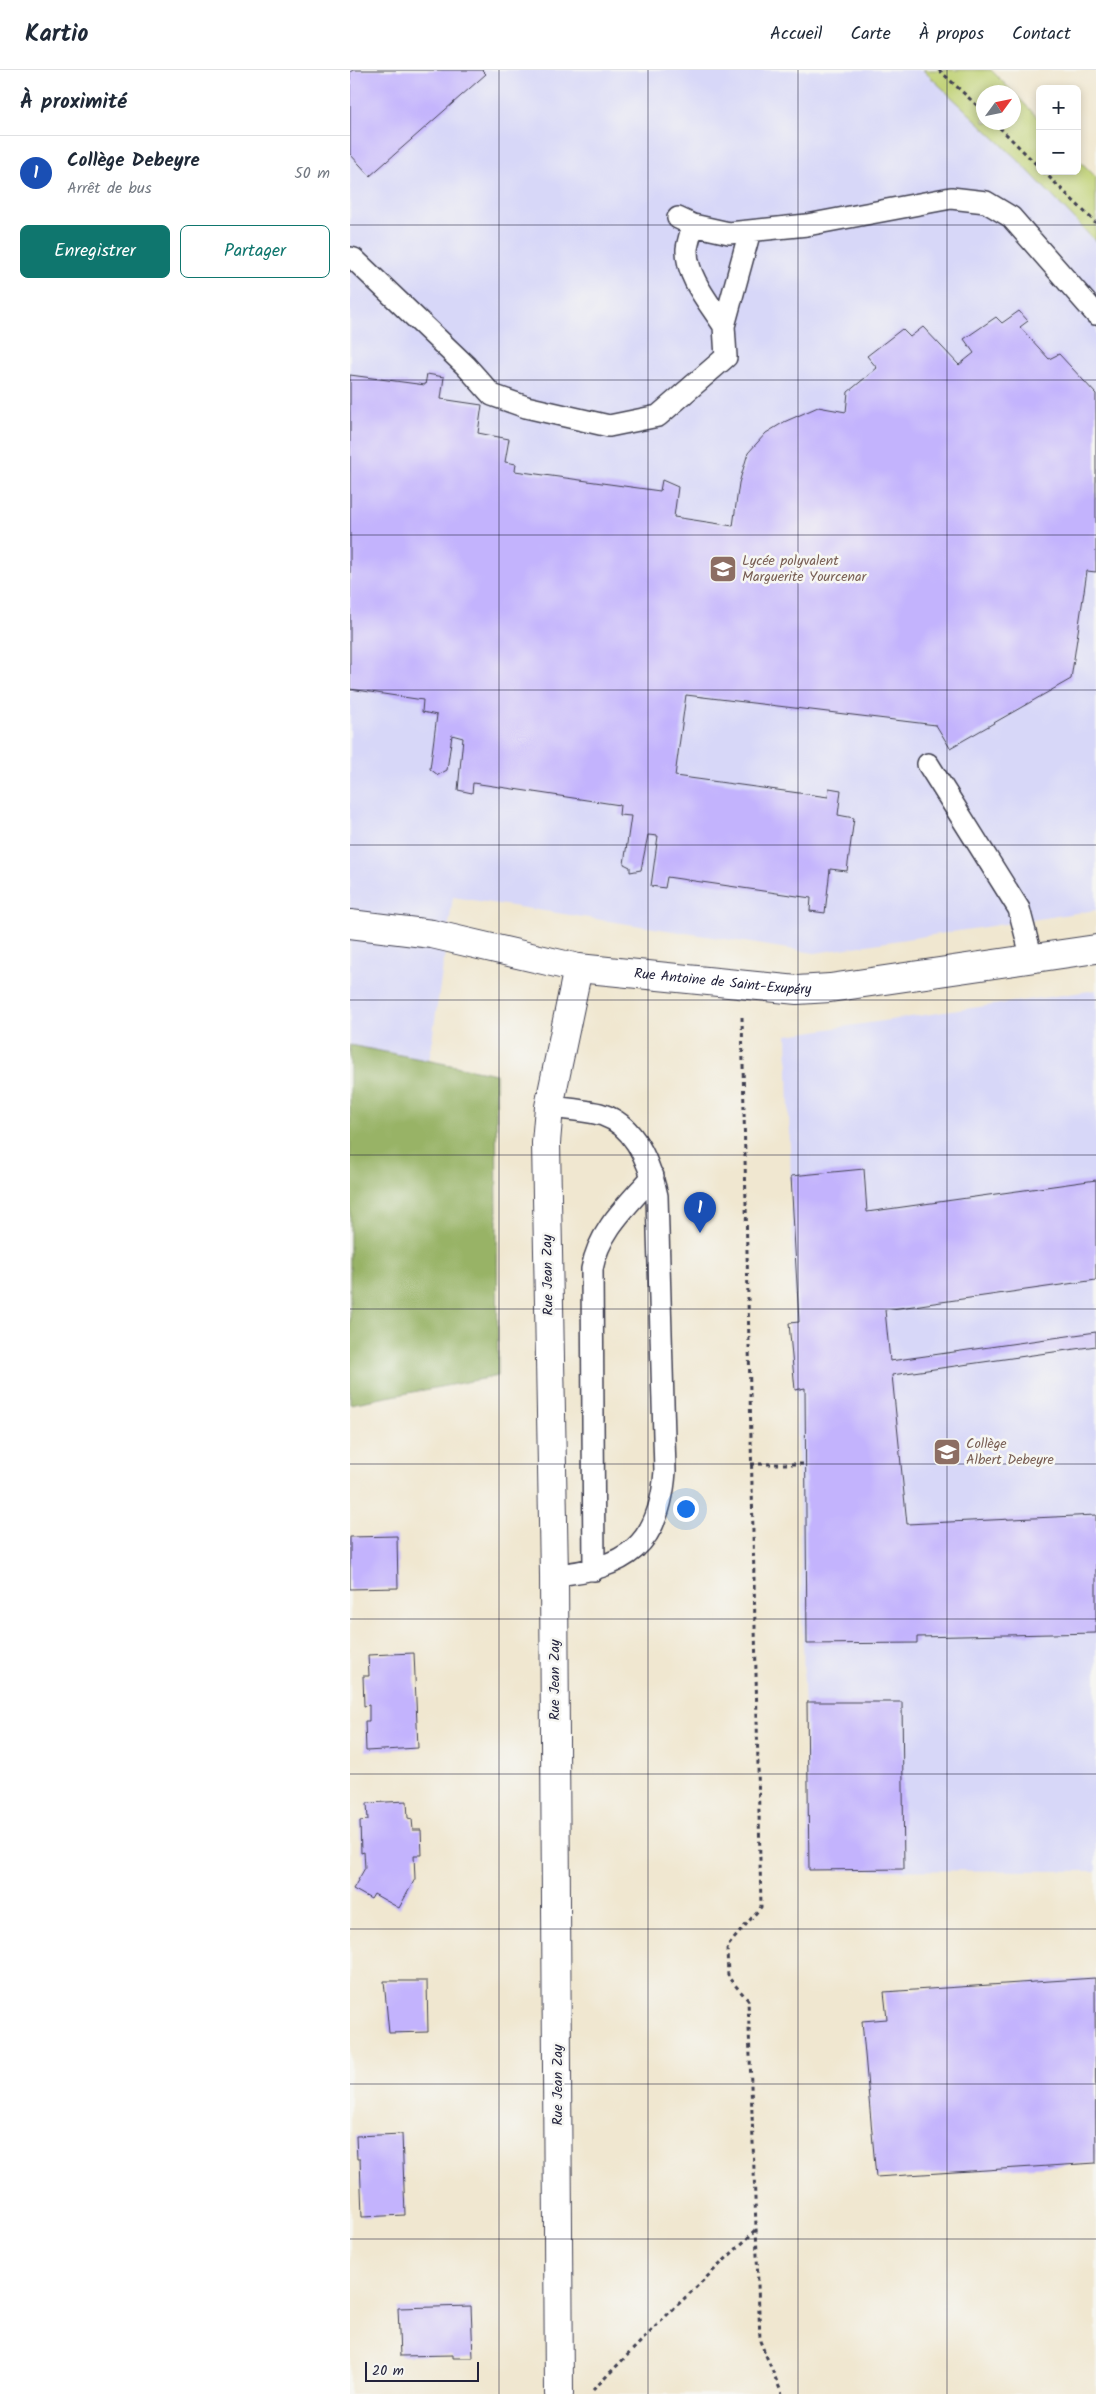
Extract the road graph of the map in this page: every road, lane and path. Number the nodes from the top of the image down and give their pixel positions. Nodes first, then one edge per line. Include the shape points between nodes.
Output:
1 (939, 70) edge
2 (976, 105) edge
3 (1002, 130) edge
4 (1036, 164) edge
5 (1047, 175) edge
6 (1096, 223) edge
7 (750, 231) junction
8 (350, 258) edge
9 (1096, 314) edge
10 (724, 326) junction
11 (928, 764) dead end
12 (350, 924) edge
13 (1096, 949) edge
14 (1032, 958) junction
15 (578, 968) junction
16 (741, 986) junction
17 (549, 1107) junction
18 (653, 1176) junction
19 (751, 1464) junction
20 (806, 1464) dead end
21 (594, 1570) junction
22 (554, 1575) junction
23 (757, 2230) junction
24 (559, 2394) edge
25 (589, 2394) edge
26 (782, 2394) edge

1 - 2 path
3 - 4 path
5 - 6 path
7 - 9 lane via 808,225 951,198 986,202 1011,217
7 - 10 lane
7 - 10 lane via 730,233 685,222 689,266
8 - 10 lane via 466,366 492,395 526,408 609,426 658,416 726,357
11 - 14 lane via 1019,909
12 - 15 street, Rue Antoine de Saint-Exupéry via 432,934
13 - 14 street, Rue Antoine de Saint-Exupéry
14 - 16 street, Rue Antoine de Saint-Exupéry via 830,988 797,990
15 - 16 street, Rue Antoine de Saint-Exupéry
15 - 17 street, Rue Jean Zay
16 - 19 path
17 - 18 lane via 601,1114 614,1120 636,1142
17 - 22 street, Rue Jean Zay via 546,1143
18 - 21 lane via 600,1240 592,1269
18 - 21 lane via 658,1196 665,1462 663,1497 655,1524 637,1547
19 - 20 path
19 - 23 path via 761,1907 727,1947 728,1977 748,2000
21 - 22 lane
22 - 24 street, Rue Jean Zay
23 - 25 path
23 - 26 path via 760,2341

